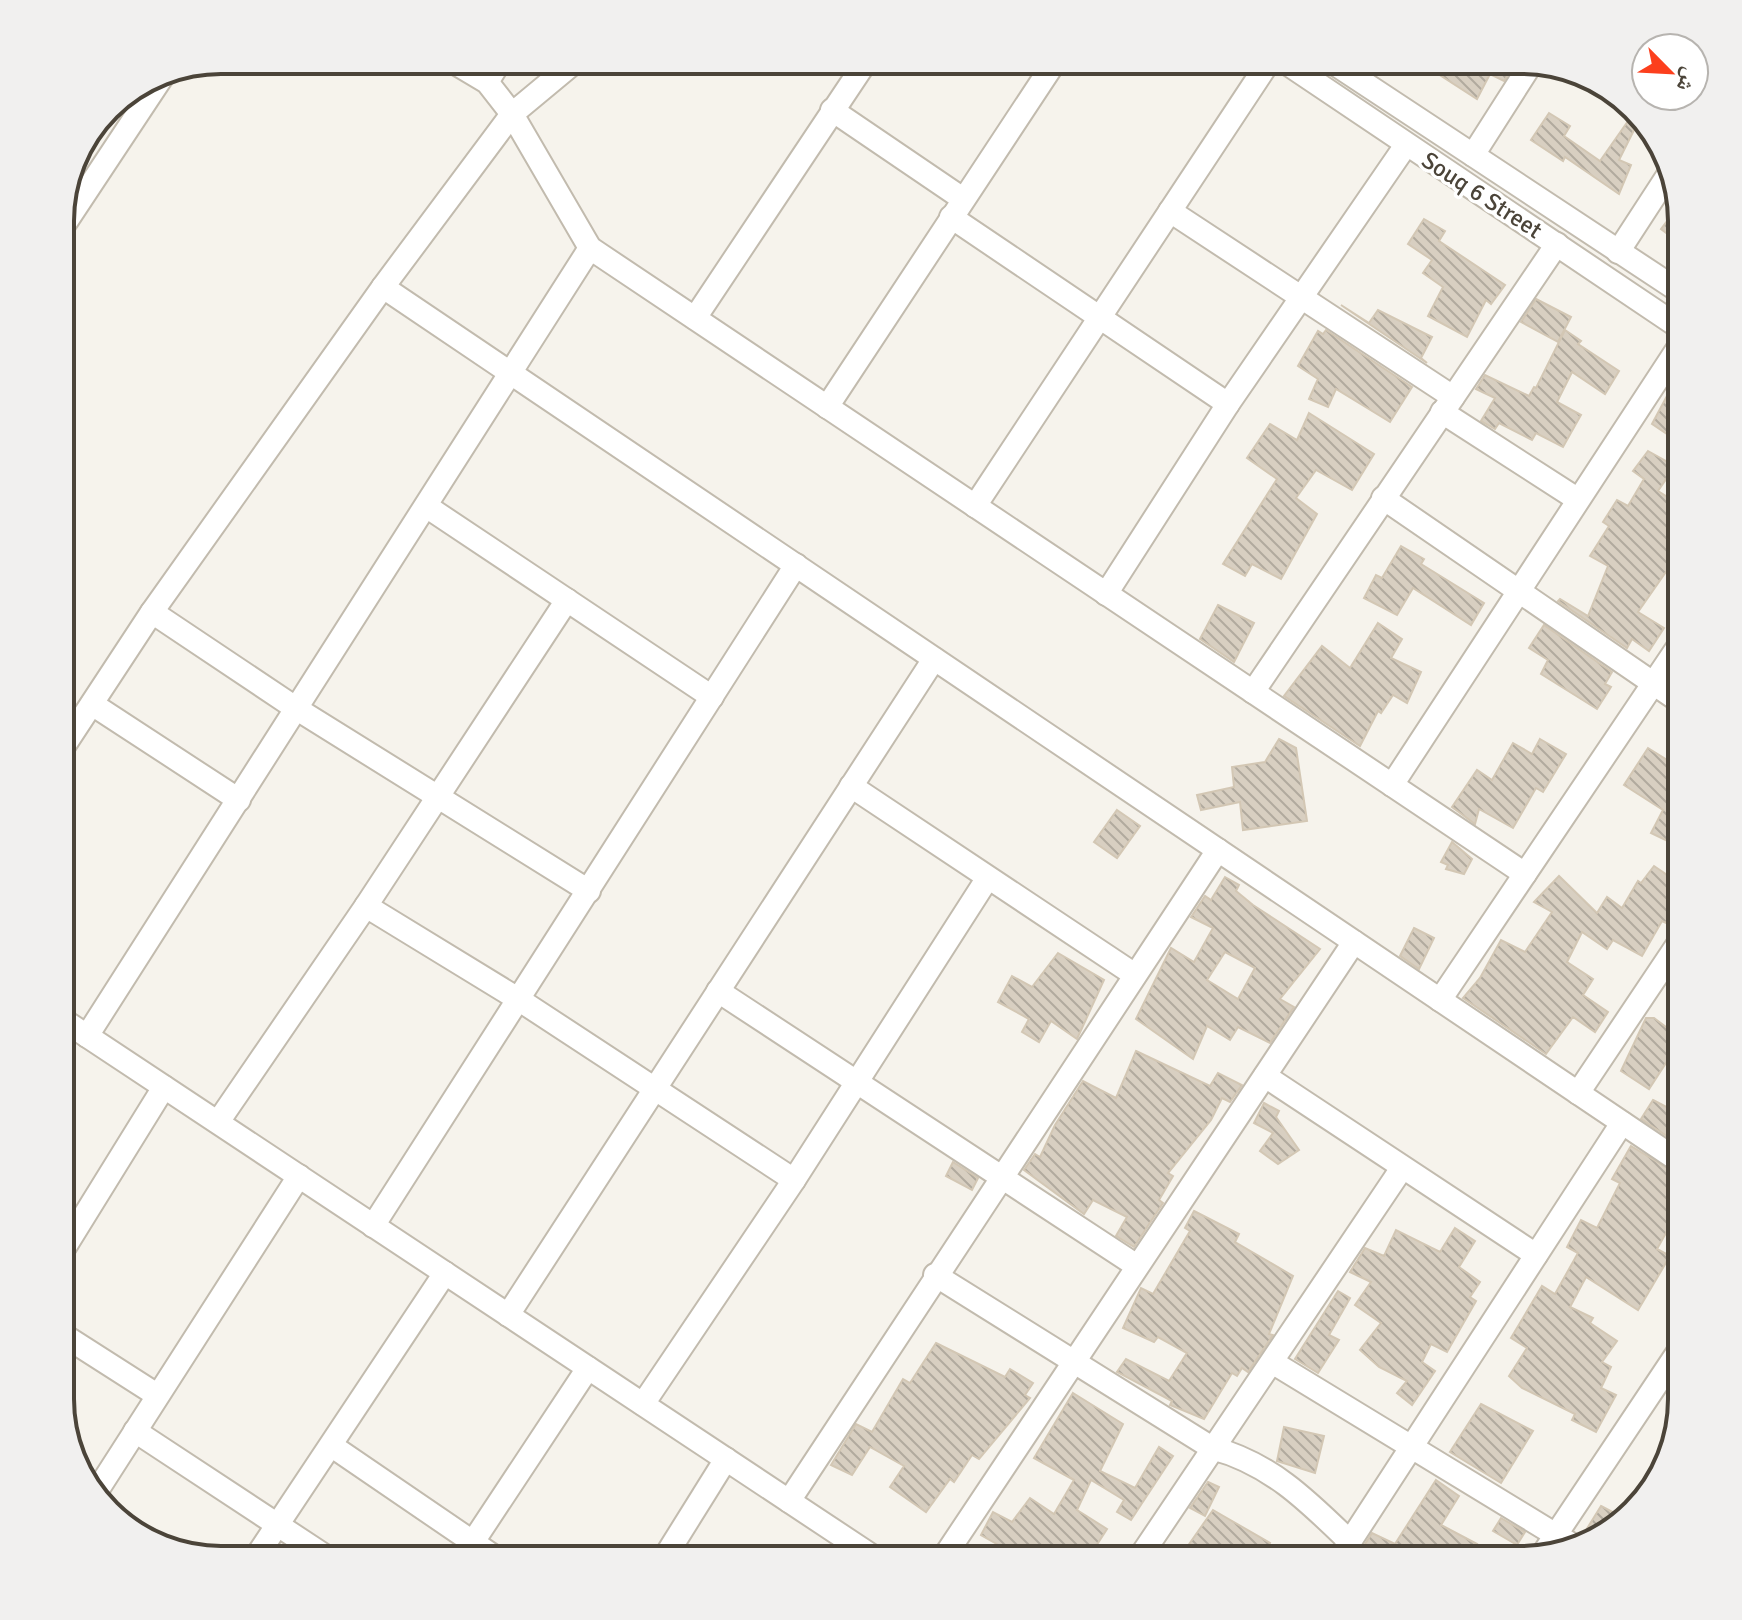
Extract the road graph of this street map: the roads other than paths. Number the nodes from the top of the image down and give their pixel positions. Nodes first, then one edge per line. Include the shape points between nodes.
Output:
1 (474, 74) edge
2 (492, 74) edge
3 (560, 74) edge
4 (857, 74) edge
5 (1047, 74) edge
6 (1261, 74) edge
7 (1302, 74) edge
8 (1351, 74) edge
9 (1525, 74) edge
10 (487, 82) junction
11 (152, 92) edge
12 (832, 110) junction
13 (512, 114) junction
14 (1406, 145) junction
15 (1473, 155) junction
16 (1663, 183) edge
17 (957, 208) junction
18 (74, 209) edge
19 (1170, 211) junction
20 (1557, 244) junction
21 (590, 248) junction
22 (1618, 252) junction
23 (1668, 284) edge
24 (383, 287) junction
25 (1302, 297) junction
26 (1098, 317) junction
27 (695, 318) junction
28 (1668, 319) edge
29 (1668, 363) edge
30 (511, 373) junction
31 (1228, 404) junction
32 (1447, 405) junction
33 (827, 407) junction
34 (1383, 498) junction
35 (1577, 499) junction
36 (426, 506) junction
37 (975, 506) junction
38 (796, 565) junction
39 (1517, 590) junction
40 (1106, 594) junction
41 (567, 600) junction
42 (152, 612) junction
43 (934, 659) junction
44 (1668, 662) edge
45 (1653, 684) junction
46 (1253, 692) junction
47 (1668, 694) edge
48 (712, 697) junction
49 (92, 704) junction
50 (297, 709) junction
51 (74, 731) edge
52 (1392, 785) junction
53 (851, 786) junction
54 (439, 797) junction
55 (239, 800) junction
56 (1218, 850) junction
57 (1525, 874) junction
58 (987, 879) junction
59 (589, 891) junction
60 (366, 906) junction
61 (1354, 942) junction
62 (1668, 959) edge
63 (1135, 975) junction
64 (718, 991) junction
65 (518, 999) junction
66 (1440, 1000) junction
67 (74, 1027) edge
68 (87, 1036) junction
69 (1265, 1076) junction
70 (856, 1080) junction
71 (164, 1087) junction
72 (655, 1089) junction
73 (1578, 1093) junction
74 (218, 1122) junction
75 (1622, 1123) junction
76 (1668, 1154) edge
77 (1402, 1168) junction
78 (299, 1176) junction
79 (1001, 1177) junction
80 (794, 1180) junction
81 (373, 1226) junction
82 (74, 1232) edge
83 (1536, 1255) junction
84 (1137, 1266) junction
85 (445, 1273) junction
86 (935, 1275) junction
87 (508, 1315) junction
88 (74, 1342) edge
89 (1074, 1362) junction
90 (1272, 1362) junction
91 (1668, 1367) edge
92 (588, 1368) junction
93 (157, 1395) junction
94 (643, 1404) junction
95 (135, 1431) junction
96 (332, 1446) junction
97 (1212, 1448) junction
98 (1411, 1448) junction
99 (726, 1459) junction
100 (101, 1484) edge
101 (789, 1501) junction
102 (278, 1525) junction
103 (1556, 1534) junction
104 (1564, 1539) edge
105 (1550, 1543) edge
106 (264, 1546) edge
107 (310, 1546) edge
108 (461, 1546) edge
109 (470, 1546) edge
110 (672, 1546) edge
111 (853, 1546) edge
112 (951, 1546) edge
113 (1147, 1546) edge
114 (1340, 1546) edge
115 (1347, 1546) edge

1 - 10 street
2 - 10 street
3 - 13 street
4 - 12 street
5 - 17 street
6 - 19 street
7 - 14 street, Souq 6 Street
8 - 15 street, Souq 6 Street
9 - 15 street
10 - 13 street
11 - 18 street
12 - 17 street
12 - 27 street
13 - 21 street
13 - 24 street
14 - 20 street, Souq 6 Street
14 - 25 street
15 - 22 street, Souq 6 Street
16 - 22 street
17 - 26 street
17 - 33 street
19 - 25 street
19 - 26 street
20 - 28 street, Souq 6 Street
20 - 32 street
21 - 27 street
21 - 30 street
22 - 23 street, Souq 6 Street
24 - 30 street
24 - 42 street
25 - 31 street
25 - 32 street
26 - 31 street
26 - 37 street
27 - 33 street
29 - 35 street
30 - 36 street
30 - 38 street
31 - 40 street
32 - 34 street
32 - 35 street
33 - 37 street
34 - 39 street
34 - 46 street
35 - 39 street
36 - 41 street
36 - 50 street
37 - 40 street
38 - 43 street
38 - 48 street
39 - 45 street
39 - 52 street
40 - 46 street
41 - 48 street
41 - 54 street
42 - 49 street
42 - 50 street
43 - 53 street
43 - 56 street
44 - 45 street
45 - 47 street
45 - 57 street
46 - 52 street
48 - 59 street
49 - 51 street
49 - 55 street
50 - 54 street
50 - 55 street
52 - 57 street
53 - 58 street
53 - 64 street
54 - 59 street
54 - 60 street
55 - 68 street
56 - 61 street
56 - 63 street
57 - 66 street
58 - 63 street
58 - 70 street
59 - 65 street
60 - 65 street
60 - 74 street
61 - 66 street
61 - 69 street
62 - 73 street
63 - 79 street
64 - 70 street
64 - 72 street
65 - 72 street
65 - 81 street
66 - 73 street
67 - 68 street
68 - 71 street
69 - 77 street
69 - 84 street
70 - 79 street
70 - 80 street
71 - 74 street
71 - 82 street
72 - 80 street
72 - 87 street
73 - 75 street
74 - 78 street
75 - 76 street
75 - 83 street
77 - 83 street
77 - 90 street
78 - 81 street
78 - 93 street
79 - 84 street
79 - 86 street
80 - 94 street
81 - 85 street
83 - 98 street
84 - 89 street
85 - 87 street
85 - 96 street
86 - 89 street
86 - 101 street
87 - 92 street
88 - 93 street
89 - 97 street
89 - 112 street
90 - 97 street
90 - 98 street
91 - 103 street
92 - 94 street
92 - 109 street
93 - 95 street
94 - 99 street
95 - 100 street
95 - 102 street
96 - 102 street
96 - 108 street
97 - 113 street
97 - 114 street via 1235,1454 1285,1482
98 - 103 street
98 - 115 street
99 - 101 street
99 - 110 street
101 - 111 street
102 - 106 street
102 - 107 street
103 - 104 street
103 - 105 street

